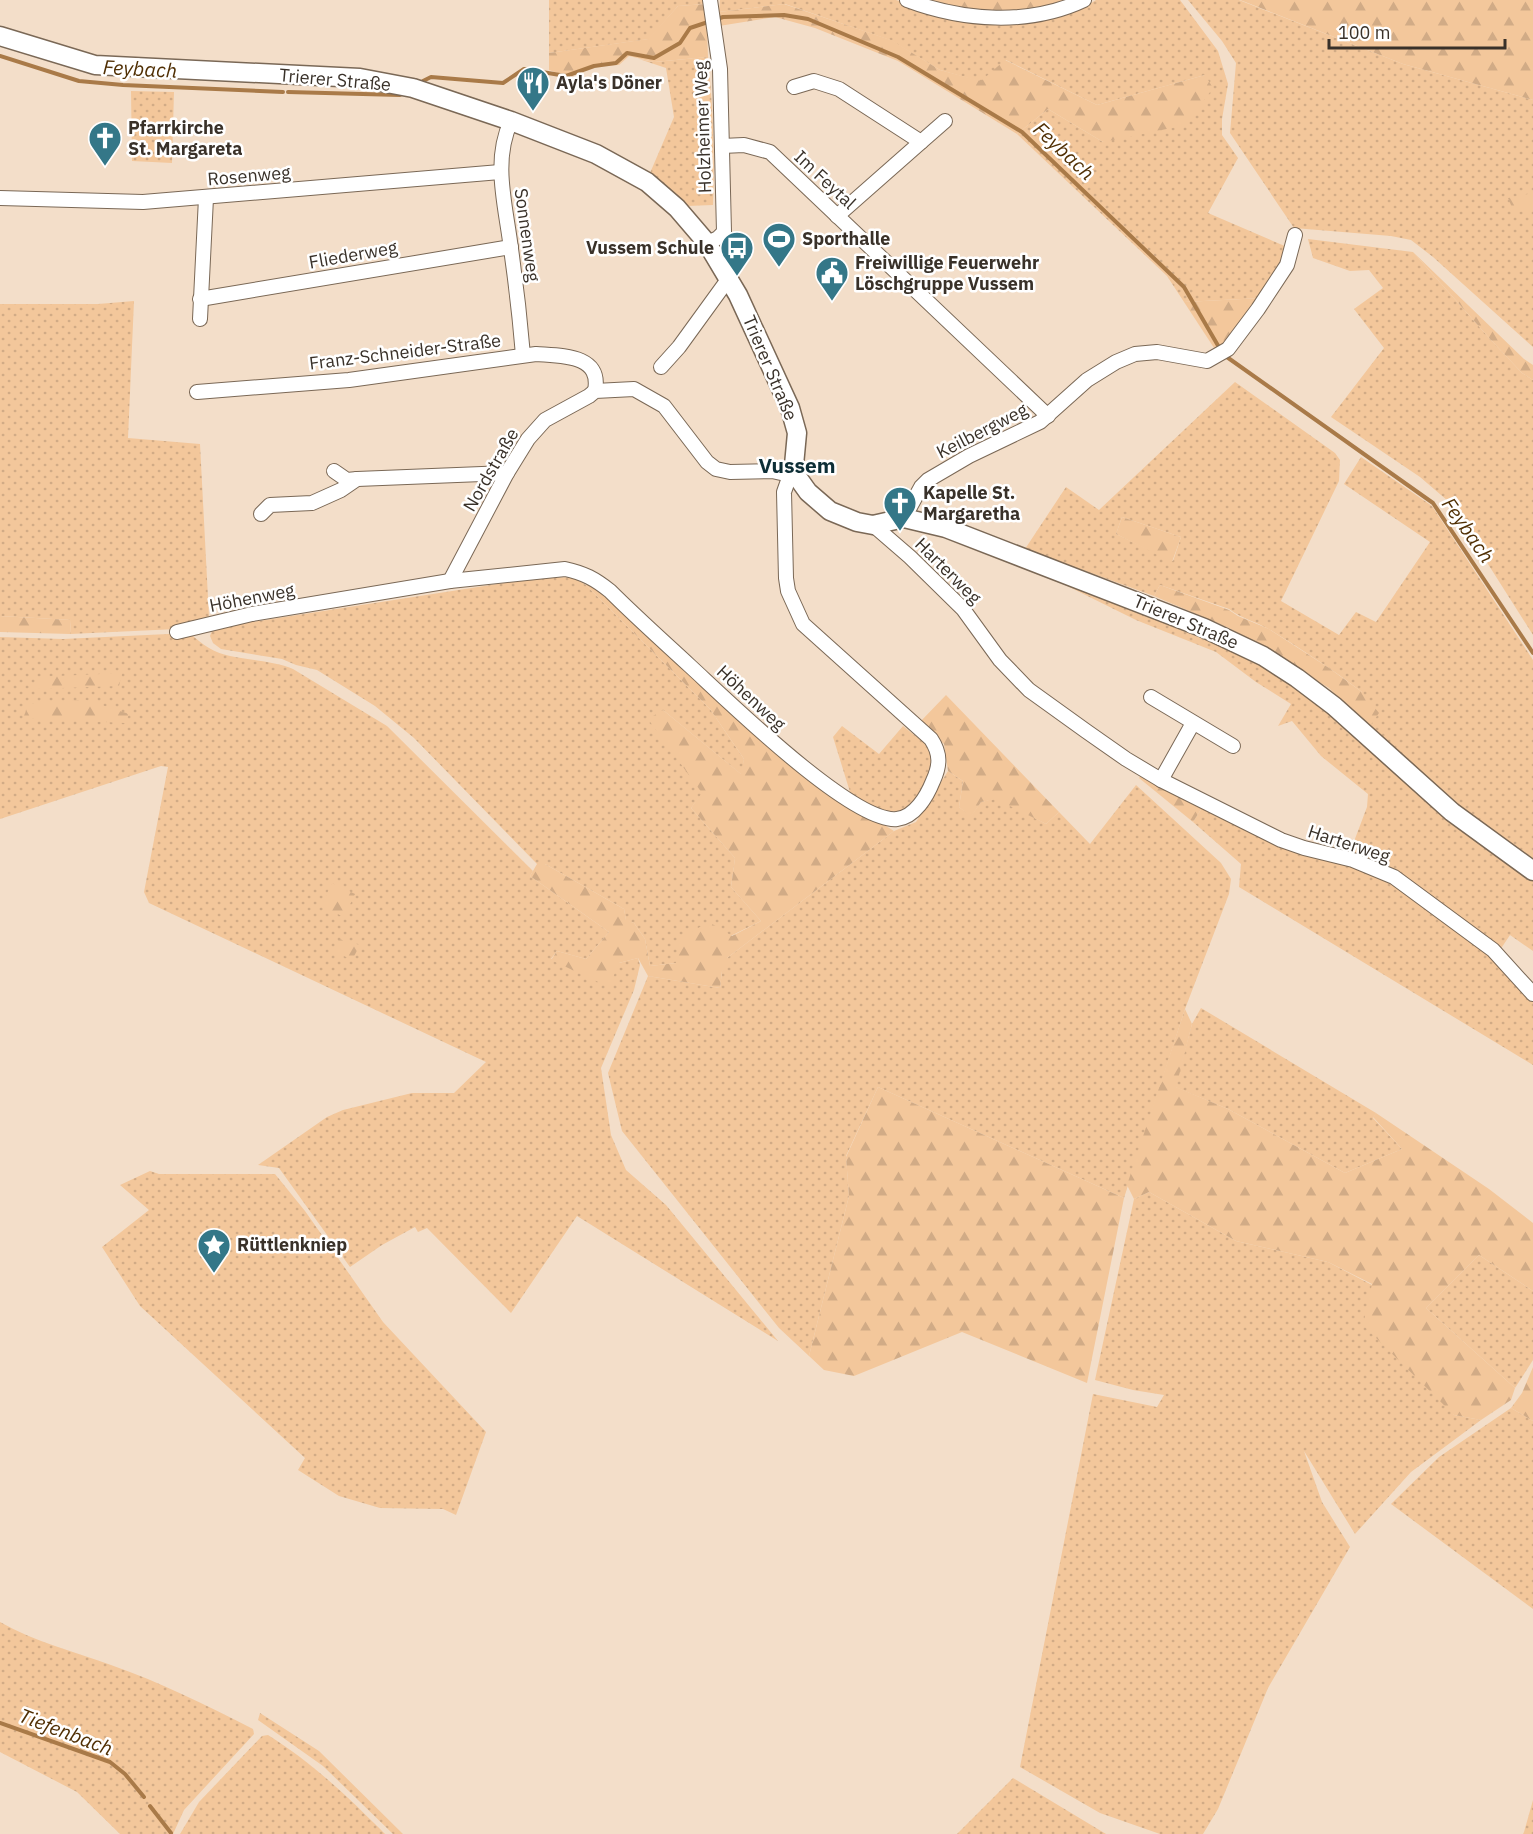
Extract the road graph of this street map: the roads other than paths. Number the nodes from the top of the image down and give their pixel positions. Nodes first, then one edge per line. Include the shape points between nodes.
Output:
1 (710, 0) edge
2 (907, 0) edge
3 (1084, 0) edge
4 (0, 36) edge
5 (794, 87) dead end
6 (511, 121) junction
7 (945, 121) dead end
8 (921, 142) junction
9 (722, 146) junction
10 (500, 172) junction
11 (0, 198) edge
12 (206, 198) junction
13 (837, 216) junction
14 (1295, 235) dead end
15 (707, 243) junction
16 (511, 247) junction
17 (731, 281) junction
18 (200, 299) junction
19 (200, 319) dead end
20 (523, 355) junction
21 (661, 367) dead end
22 (595, 391) junction
23 (197, 392) dead end
24 (1048, 416) junction
25 (334, 471) dead end
26 (507, 473) junction
27 (794, 475) junction
28 (357, 479) junction
29 (261, 514) dead end
30 (904, 519) junction
31 (873, 525) junction
32 (450, 581) junction
33 (177, 632) dead end
34 (1151, 697) dead end
35 (1193, 723) junction
36 (1233, 746) dead end
37 (1161, 780) junction
38 (1533, 871) edge
39 (1533, 994) edge

1 - 9 street, Holzheimer Weg via 720,69
2 - 3 street via 948,13 1011,18 1068,8
4 - 6 main road, Trierer Straße via 95,65 360,78 414,88
5 - 8 street via 814,81 839,89
6 - 10 street, Sonnenweg via 502,146
6 - 15 main road, Trierer Straße via 596,154 647,182 677,208
7 - 8 street
8 - 13 street
9 - 13 street, Im Feytal via 770,152
9 - 15 street, Holzheimer Weg via 724,232
10 - 12 street, Rosenweg
10 - 16 street, Sonnenweg
11 - 12 street, Rosenweg via 144,202
12 - 18 street
13 - 24 street, Im Feytal
14 - 24 street, Keilbergweg via 1287,265 1222,353 1207,361 1157,352 1134,355 1087,380
15 - 17 main road, Trierer Straße
16 - 18 street, Fliederweg
16 - 20 street, Sonnenweg
17 - 21 street
17 - 27 main road, Trierer Straße via 790,408 797,433
18 - 19 street
20 - 22 street, Franz-Schneider-Straße via 582,360 596,377
20 - 23 street, Franz-Schneider-Straße via 347,380
22 - 26 street, Nordstraße via 545,420
22 - 27 street, Nordstraße via 634,389 664,406 707,462 717,469
24 - 30 street, Keilbergweg via 928,480
25 - 28 street via 347,480
26 - 28 street
26 - 32 street, Nordstraße
27 - 31 main road, Trierer Straße via 830,511
27 - 32 street, Höhenweg via 784,492 786,578 803,624 936,747 940,764 928,793 911,813 896,819 878,816 854,803 782,750 594,578 565,569
28 - 29 street via 312,503 270,505
30 - 31 main road, Trierer Straße
30 - 38 main road, Trierer Straße via 946,528 1074,576 1263,656 1334,706 1452,812
31 - 37 street, Harterweg via 963,609 1000,660 1029,690
32 - 33 street, Höhenweg via 252,614
34 - 35 street
35 - 36 street
35 - 37 street
37 - 39 street, Harterweg via 1291,845 1342,857 1394,877 1493,950

